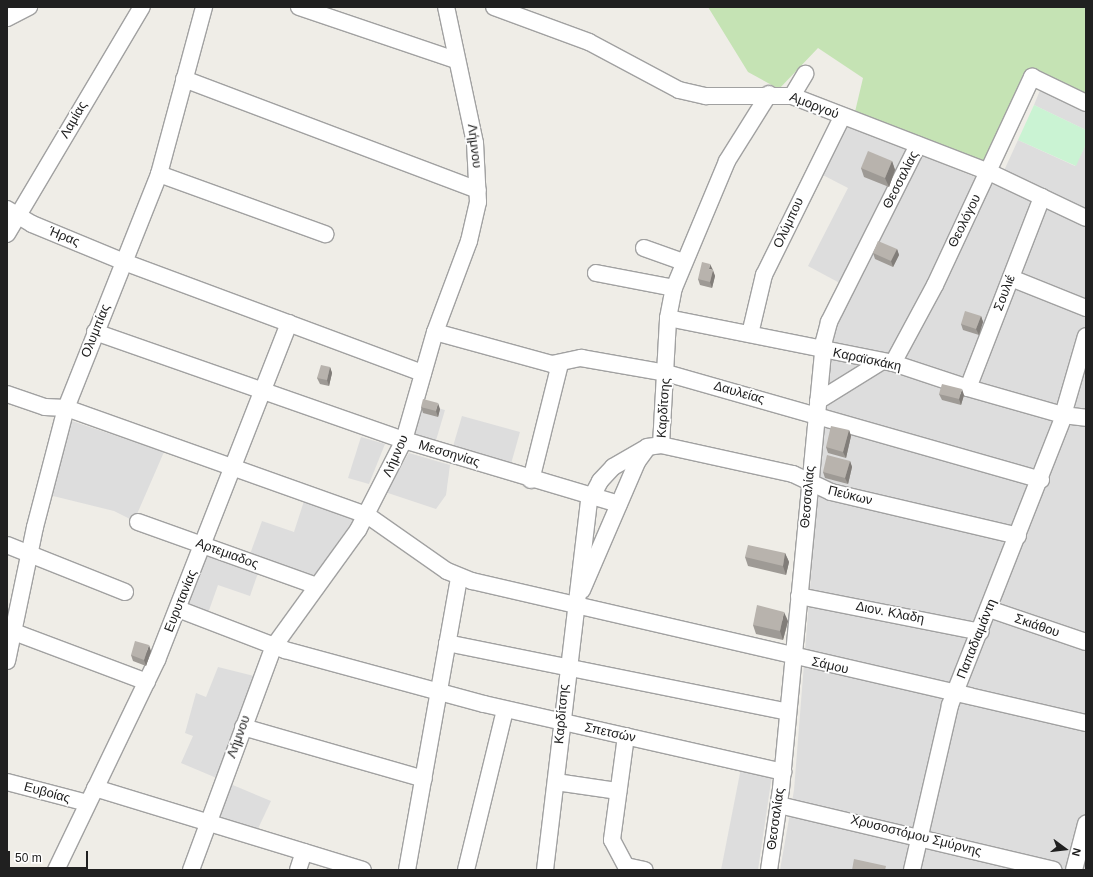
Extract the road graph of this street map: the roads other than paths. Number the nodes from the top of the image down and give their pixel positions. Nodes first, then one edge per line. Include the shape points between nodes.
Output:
1 (29, 7) edge
2 (142, 7) edge
3 (204, 7) edge
4 (299, 7) edge
5 (446, 7) edge
6 (494, 7) edge
7 (524, 11) edge
8 (7, 18) edge
9 (456, 60) junction
10 (805, 74) dead end
11 (184, 79) junction
12 (769, 94) junction
13 (792, 96) junction
14 (1086, 103) edge
15 (842, 117) junction
16 (918, 145) junction
17 (989, 172) junction
18 (159, 174) junction
19 (478, 190) junction
20 (1042, 197) junction
21 (12, 212) edge
22 (1086, 218) edge
23 (7, 234) edge
24 (325, 234) dead end
25 (644, 248) dead end
26 (124, 262) junction
27 (683, 262) junction
28 (596, 273) dead end
29 (1011, 278) junction
30 (674, 288) junction
31 (1086, 308) edge
32 (668, 318) junction
33 (289, 323) junction
34 (95, 332) junction
35 (435, 332) junction
36 (750, 334) junction
37 (1086, 336) edge
38 (823, 351) junction
39 (887, 362) junction
40 (560, 364) junction
41 (422, 373) junction
42 (666, 373) junction
43 (968, 388) junction
44 (262, 393) junction
45 (7, 394) edge
46 (66, 408) junction
47 (817, 408) junction
48 (1063, 416) junction
49 (1086, 418) edge
50 (404, 440) junction
51 (654, 446) junction
52 (234, 469) junction
53 (531, 480) junction
54 (1040, 480) junction
55 (810, 483) junction
56 (591, 497) junction
57 (619, 504) junction
58 (367, 515) junction
59 (138, 522) dead end
60 (1018, 536) junction
61 (7, 544) edge
62 (203, 546) junction
63 (30, 552) junction
64 (459, 577) junction
65 (317, 586) junction
66 (125, 592) dead end
67 (799, 596) junction
68 (576, 604) junction
69 (178, 609) junction
70 (989, 609) junction
71 (14, 632) junction
72 (980, 632) junction
73 (1086, 642) edge
74 (447, 643) junction
75 (274, 646) junction
76 (792, 657) junction
77 (7, 661) edge
78 (566, 668) junction
79 (147, 682) junction
80 (438, 692) junction
81 (954, 694) junction
82 (505, 710) junction
83 (788, 712) junction
84 (560, 722) junction
85 (1086, 723) edge
86 (243, 727) junction
87 (626, 736) junction
88 (783, 772) junction
89 (424, 779) junction
90 (7, 782) edge
91 (556, 782) junction
92 (95, 788) junction
93 (618, 791) junction
94 (88, 803) junction
95 (779, 805) junction
96 (208, 822) junction
97 (1086, 824) edge
98 (921, 836) junction
99 (304, 852) junction
100 (56, 870) edge
101 (191, 870) edge
102 (298, 870) edge
103 (363, 870) edge
104 (407, 870) edge
105 (466, 870) edge
106 (545, 870) edge
107 (645, 870) edge
108 (769, 870) edge
109 (912, 870) edge
110 (1053, 870) edge
111 (1074, 870) edge

1 - 8 street
2 - 21 street, Λαμίας
3 - 11 street, Ολυμπίας
4 - 9 street
5 - 9 street, Λήμνου
6 - 7 street, Αμοργού
7 - 12 street, Αμοργού via 690,94
9 - 19 street, Λήμνου via 475,143
10 - 13 street
11 - 18 street, Ολυμπίας
11 - 19 street
12 - 13 street, Αμοργού
12 - 27 street, Καρδίτσης via 727,161
13 - 15 street, Αμοργού
14 - 17 street, Θεολόγου via 1032,77
15 - 16 street, Αμοργού
15 - 36 street, Ολύμπου via 764,275
16 - 17 street, Αμοργού
16 - 38 street, Θεσσαλίας via 829,322
17 - 20 street, Αμοργού
17 - 39 street, Θεολόγου
18 - 24 street
18 - 26 street, Ολυμπίας
19 - 35 street, Λήμνου via 469,241
20 - 22 street, Αμοργού
20 - 29 street, Σουλιέ
21 - 23 street, Λαμίας
21 - 26 street, Ήρας
25 - 27 street
26 - 33 street, Ήρας
26 - 34 street, Ολυμπίας
27 - 30 street, Καρδίτσης
28 - 30 street
29 - 31 street
29 - 43 street, Σουλιέ
30 - 32 street, Καρδίτσης
32 - 36 street, Καραϊσκάκη
32 - 42 street, Καρδίτσης
33 - 41 street, Ήρας
33 - 44 street, Ευρυτανίας
34 - 44 street, Μεσσηνίας
34 - 46 street, Ολυμπίας
35 - 40 street
35 - 41 street, Λήμνου
36 - 38 street, Καραϊσκάκη
37 - 48 street, Παπαδιαμάντη
38 - 39 street, Καραϊσκάκη
38 - 47 street, Θεσσαλίας
39 - 43 street, Καραϊσκάκη
39 - 47 street
40 - 42 street, Δαυλείας via 581,358
40 - 53 street
41 - 50 street, Λήμνου
42 - 47 street, Δαυλείας
42 - 51 street, Καρδίτσης
43 - 48 street, Καραϊσκάκη
44 - 50 street, Μεσσηνίας
44 - 52 street, Ευρυτανίας
45 - 46 street via 45,407
46 - 52 street
46 - 63 street, Ολυμπίας
47 - 54 street, Δαυλείας
47 - 55 street, Θεσσαλίας
48 - 49 street, Καραϊσκάκη
48 - 54 street, Παπαδιαμάντη
50 - 53 street, Μεσσηνίας
50 - 58 street, Λήμνου
51 - 55 street, Πεύκων via 793,474
51 - 56 street, Καρδίτσης via 613,467
51 - 57 street
52 - 58 street
52 - 62 street, Ευρυτανίας
53 - 56 street, Μεσσηνίας
54 - 60 street, Παπαδιαμάντη
55 - 60 street, Πεύκων via 831,492
55 - 67 street, Θεσσαλίας
56 - 57 street, Μεσσηνίας
56 - 68 street, Καρδίτσης
57 - 68 street
58 - 64 street
58 - 65 street, Λήμνου
59 - 62 street, Αρτεμιαδος
60 - 70 street, Παπαδιαμάντη
61 - 63 street
62 - 65 street, Αρτεμιαδος
62 - 69 street, Ευρυτανίας
63 - 66 street
63 - 71 street, Ολυμπίας
64 - 68 street, Σάμου
64 - 74 street
65 - 75 street, Λήμνου
67 - 72 street, Διον. Κλαδη
67 - 76 street, Θεσσαλίας
68 - 76 street, Σάμου
68 - 78 street, Καρδίτσης
69 - 75 street, Σπετσών
69 - 79 street, Ευρυτανίας
70 - 72 street, Παπαδιαμάντη
70 - 73 street, Σκιάθου
71 - 77 street, Ολυμπίας
71 - 79 street
72 - 81 street, Παπαδιαμάντη
74 - 78 street
74 - 80 street
75 - 80 street, Σπετσών
75 - 86 street, Λήμνου
76 - 81 street, Σάμου
76 - 83 street, Θεσσαλίας
78 - 83 street
78 - 84 street, Καρδίτσης
79 - 92 street, Ευρυτανίας
80 - 82 street, Σπετσών
80 - 89 street
81 - 85 street, Σάμου
81 - 98 street, Παπαδιαμάντη
82 - 84 street, Σπετσών
82 - 105 street
83 - 88 street, Θεσσαλίας
84 - 87 street, Σπετσών
84 - 91 street, Καρδίτσης
86 - 89 street
86 - 96 street, Λήμνου
87 - 88 street, Σπετσών
87 - 93 street
88 - 95 street, Θεσσαλίας
89 - 104 street
90 - 94 street, Ευβοίας
91 - 93 street
91 - 106 street, Καρδίτσης
92 - 94 street, Ευρυτανίας
92 - 96 street
93 - 107 street via 612,832 614,846 626,866
94 - 100 street, Ευρυτανίας
95 - 98 street, Χρυσοστόμου Σμύρνης
95 - 108 street, Θεσσαλίας
96 - 99 street
96 - 101 street, Λήμνου
97 - 111 street
98 - 109 street, Παπαδιαμάντη
98 - 110 street, Χρυσοστόμου Σμύρνης
99 - 102 street
99 - 103 street

